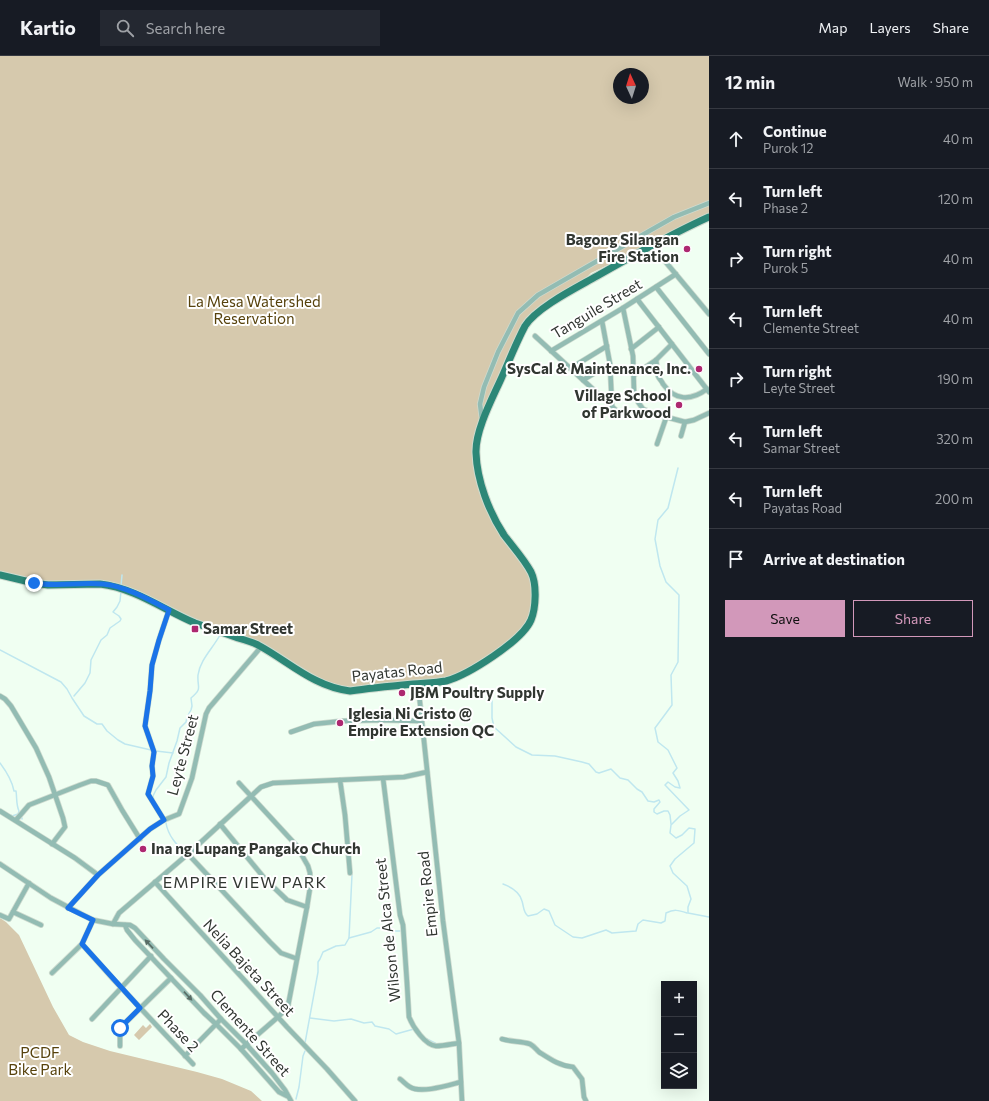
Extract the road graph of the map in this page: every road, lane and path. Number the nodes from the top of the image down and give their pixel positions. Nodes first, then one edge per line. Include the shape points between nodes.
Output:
1 (709, 203) edge
2 (709, 217) edge
3 (653, 245) junction
4 (676, 274) junction
5 (656, 287) junction
6 (637, 298) junction
7 (623, 308) junction
8 (709, 314) edge
9 (602, 321) junction
10 (659, 327) junction
11 (535, 336) dead end
12 (672, 344) junction
13 (607, 346) junction
14 (631, 349) junction
15 (551, 351) junction
16 (709, 354) edge
17 (656, 360) junction
18 (610, 364) junction
19 (570, 368) junction
20 (634, 375) junction
21 (583, 380) junction
22 (708, 390) edge
23 (612, 406) junction
24 (618, 413) dead end
25 (709, 413) edge
26 (666, 418) junction
27 (684, 422) junction
28 (482, 423) junction
29 (681, 436) dead end
30 (657, 444) dead end
31 (0, 575) edge
32 (169, 610) junction
33 (261, 647) junction
34 (418, 684) junction
35 (0, 696) edge
36 (422, 721) junction
37 (291, 732) dead end
38 (427, 772) junction
39 (383, 778) junction
40 (340, 780) junction
41 (239, 783) dead end
42 (55, 795) junction
43 (251, 796) junction
44 (0, 810) edge
45 (16, 820) junction
46 (164, 820) junction
47 (220, 824) junction
48 (140, 839) junction
49 (52, 844) junction
50 (188, 854) junction
51 (0, 864) edge
52 (350, 873) dead end
53 (98, 875) junction
54 (155, 882) junction
55 (29, 883) junction
56 (307, 907) junction
57 (68, 908) junction
58 (13, 912) junction
59 (0, 915) edge
60 (93, 920) junction
61 (112, 924) junction
62 (42, 925) dead end
63 (126, 925) junction
64 (82, 944) junction
65 (151, 956) junction
66 (164, 959) junction
67 (297, 959) junction
68 (158, 964) junction
69 (52, 973) dead end
70 (171, 978) junction
71 (183, 978) junction
72 (177, 984) junction
73 (122, 988) junction
74 (140, 1008) junction
75 (278, 1017) junction
76 (92, 1019) dead end
77 (221, 1019) junction
78 (217, 1025) junction
79 (502, 1039) dead end
80 (459, 1043) junction
81 (246, 1044) junction
82 (120, 1046) dead end
83 (241, 1049) junction
84 (185, 1056) junction
85 (193, 1064) dead end
86 (400, 1079) dead end
87 (461, 1082) junction
88 (289, 1099) edge
89 (355, 1101) edge
90 (462, 1101) edge
91 (586, 1101) edge

1 - 28 street via 662,224 538,295 518,313 484,387 480,404
2 - 3 main road, Payatas Road
3 - 4 street
3 - 28 main road, Payatas Road via 573,290 530,319
4 - 5 street, Tanguile Street
4 - 8 street
5 - 6 street, Tanguile Street
5 - 16 street
6 - 7 street, Tanguile Street
6 - 10 street
7 - 9 street, Tanguile Street
7 - 14 street
9 - 13 street
9 - 15 street, Tanguile Street
10 - 12 street
10 - 14 street
11 - 15 street
12 - 17 street
12 - 22 street
13 - 18 street
13 - 19 street
14 - 20 street
15 - 19 street
17 - 20 street
17 - 22 street via 658,377 668,391 676,396 688,398
18 - 21 street
18 - 23 street
19 - 21 street
20 - 26 street via 634,392 643,409
21 - 23 street
23 - 24 street
25 - 27 street
26 - 27 street
26 - 30 street
27 - 29 street
28 - 34 main road, Payatas Road via 476,452 484,492 504,535 531,573 535,590 534,609 525,629 477,667 447,680
31 - 32 main road, Payatas Road via 48,585 106,584 140,595
32 - 33 main road, Payatas Road
32 - 46 street via 152,665 145,726 154,752 153,776 148,794
33 - 34 main road, Payatas Road via 315,680 339,690
33 - 46 street, Leyte Street via 209,708 192,778 179,814
34 - 36 street, Empire Road
35 - 42 street via 11,706 36,748
36 - 37 street via 343,720 314,724
36 - 38 street, Empire Road
38 - 39 street
38 - 80 street, Empire Road
39 - 40 street
39 - 80 street, Wilson de Alca Street via 403,925 410,1021 426,1042 437,1046
40 - 43 street via 273,783 261,787
40 - 52 street
41 - 43 street
42 - 45 street via 29,805
42 - 48 street via 91,781 108,785
42 - 49 street via 65,827
43 - 47 street
43 - 56 street via 302,854 310,873
44 - 45 street
45 - 49 street
46 - 48 street, Leyte Street
47 - 50 street
47 - 56 street via 272,886 287,900
48 - 53 street, Leyte Street
49 - 53 street
50 - 54 street
50 - 67 street via 281,953
51 - 55 street, Clemente Street
53 - 57 street, Leyte Street
54 - 61 street via 120,913
54 - 75 street, Nelia Bajeta Street
55 - 57 street, Clemente Street
55 - 58 street
56 - 67 street
57 - 60 street, Clemente Street
58 - 59 street via 8,919
58 - 62 street
60 - 61 street, Clemente Street
60 - 64 street
61 - 63 street, Clemente Street
63 - 65 street, Clemente Street via 127,930
66 -> 63 street, Clemente Street via 135,928
64 - 69 street
64 - 73 street, Phase 2
65 - 68 street, Clemente Street
65 - 73 street
66 - 68 street
66 - 71 street, Clemente Street
67 - 75 street via 288,1006
68 - 70 street, Clemente Street
70 - 72 street, Clemente Street
70 - 74 street
71 - 72 street
71 - 77 street, Clemente Street
72 -> 78 street, Clemente Street
73 - 74 street, Phase 2
73 - 76 street
74 - 82 street via 120,1028
74 - 84 street, Phase 2
75 - 81 street
75 - 89 street, Nelia Bajeta Street
77 - 78 street
77 - 81 street, Clemente Street
78 - 83 street, Clemente Street
78 - 84 street
79 - 91 street via 529,1044 558,1064 573,1067 582,1079
80 - 87 street, Empire Road
81 - 83 street
81 - 88 street, Clemente Street via 272,1073
83 - 88 street, Clemente Street via 279,1092
84 - 85 street, Phase 2
86 - 87 street via 411,1088 417,1089 437,1088
87 - 90 street, Empire Road

